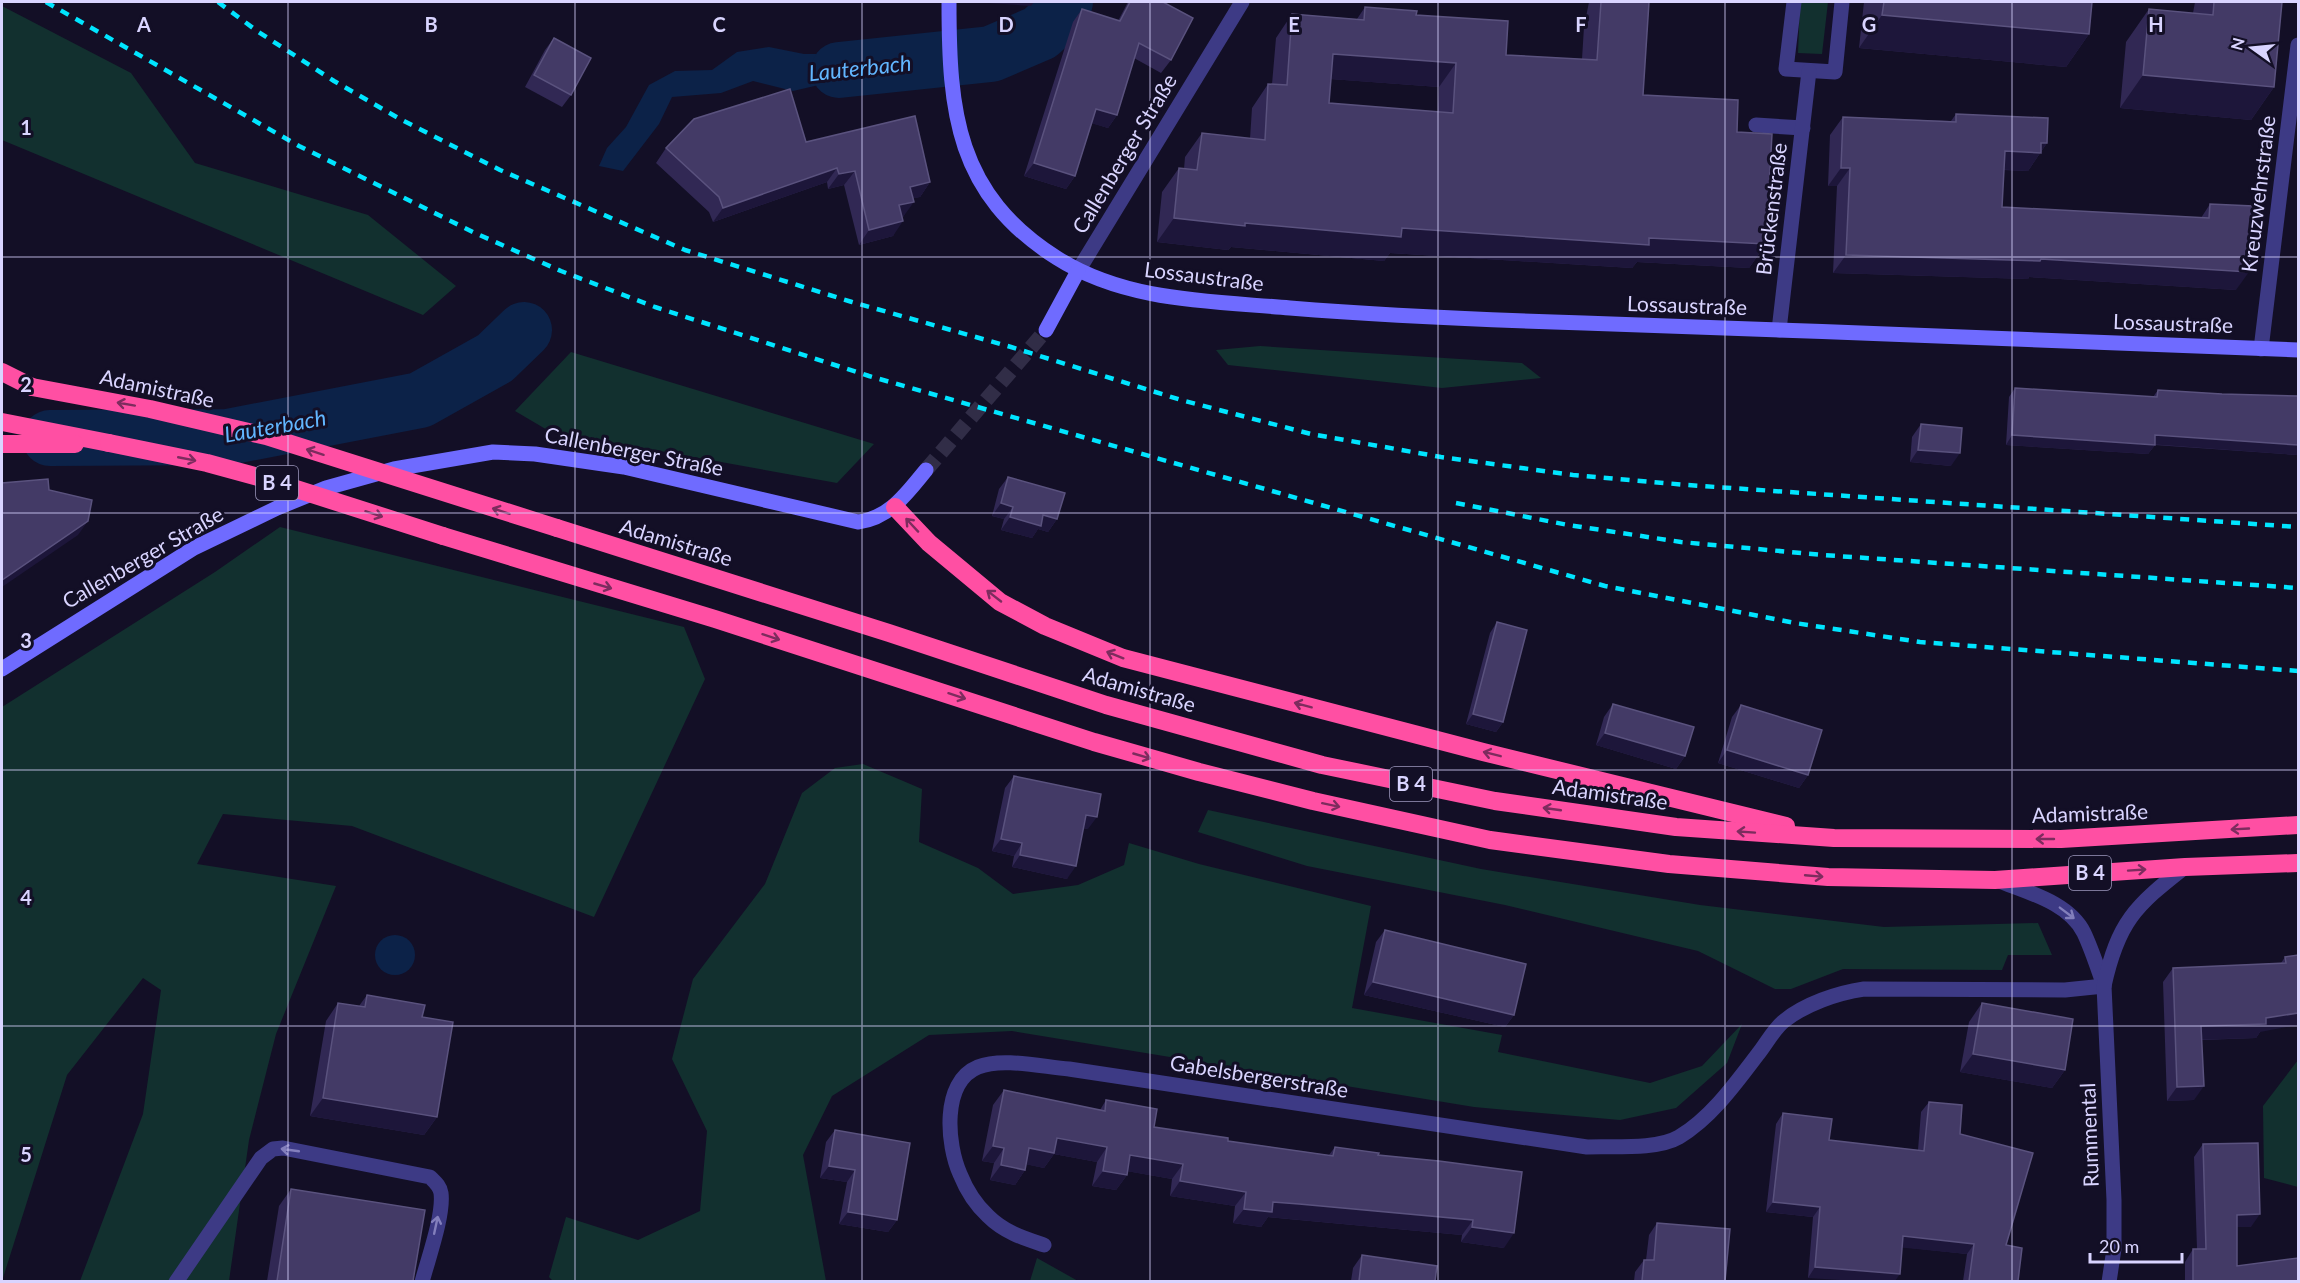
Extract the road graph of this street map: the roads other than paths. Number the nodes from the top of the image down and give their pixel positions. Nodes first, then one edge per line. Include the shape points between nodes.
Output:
1 (949, 2) edge
2 (1242, 2) edge
3 (1794, 2) edge
4 (1842, 2) edge
5 (2298, 45) edge
6 (1809, 71) junction
7 (1756, 125) dead end
8 (1803, 128) junction
9 (1078, 271) junction
10 (1046, 330) tunnel mouth
11 (1779, 330) junction
12 (2261, 349) junction
13 (2298, 350) edge
14 (2, 372) edge
15 (2, 382) edge
16 (32, 387) junction
17 (2, 422) edge
18 (109, 443) junction
19 (2, 444) edge
20 (926, 470) tunnel mouth
21 (895, 507) junction
22 (2, 669) edge
23 (2298, 825) edge
24 (1834, 837) junction
25 (2298, 863) edge
26 (2185, 867) junction
27 (1995, 880) junction
28 (2104, 986) junction
29 (1044, 1245) dead end
30 (176, 1281) edge
31 (422, 1281) edge
32 (2109, 1281) edge

1 - 9 street, Lossaustraße via 950,74 968,158 988,197 1002,214
2 - 9 street, Callenberger Straße
3 - 6 street via 1786,69
4 - 6 street via 1835,72
5 - 12 street, Kreuzwehrstraße
6 - 8 street, Brückenstraße
7 - 8 street, Brückenstraße
8 - 11 street, Brückenstraße
9 - 10 street, Callenberger Straße
9 - 11 street, Lossaustraße via 1133,291 1192,300 1419,317
11 - 12 street, Lossaustraße
12 - 13 street, Lossaustraße
14 - 16 highway
15 - 16 highway, Adamistraße / B 4
24 -> 16 highway, Adamistraße / B 4, bridge via 1676,827 1495,801 1322,765 1106,705 266,436
17 - 18 highway, B 4
18 - 19 highway
18 -> 27 highway, B 4, bridge via 262,478 1094,742 1313,801 1490,840 1669,864 1828,877
20 - 21 street, Callenberger Straße
21 - 22 street, Callenberger Straße via 872,520 858,522 624,467 535,454 493,452 394,469 326,488 194,548
24 -> 21 highway via 1483,752 1123,658 1045,626 1000,602 929,543
23 -> 24 highway, Adamistraße / B 4 via 2061,839
25 - 26 highway, B 4
27 -> 26 highway, B 4
26 - 28 street, Rummental via 2151,894 2126,923 2111,954
27 -> 28 street, Rummental via 2052,902 2074,919 2084,931
28 - 29 street, Gabelsbergerstraße via 2065,990 1841,992 1783,1022 1705,1116 1678,1138 1660,1144 1587,1147 1069,1069 1004,1063 977,1067 962,1078 951,1105 950,1136 959,1173 971,1196 1001,1228
28 - 32 street, Rummental via 2114,1178 2114,1249
31 -> 30 street via 438,1221 441,1193 437,1183 430,1178 283,1148 273,1149 261,1158

